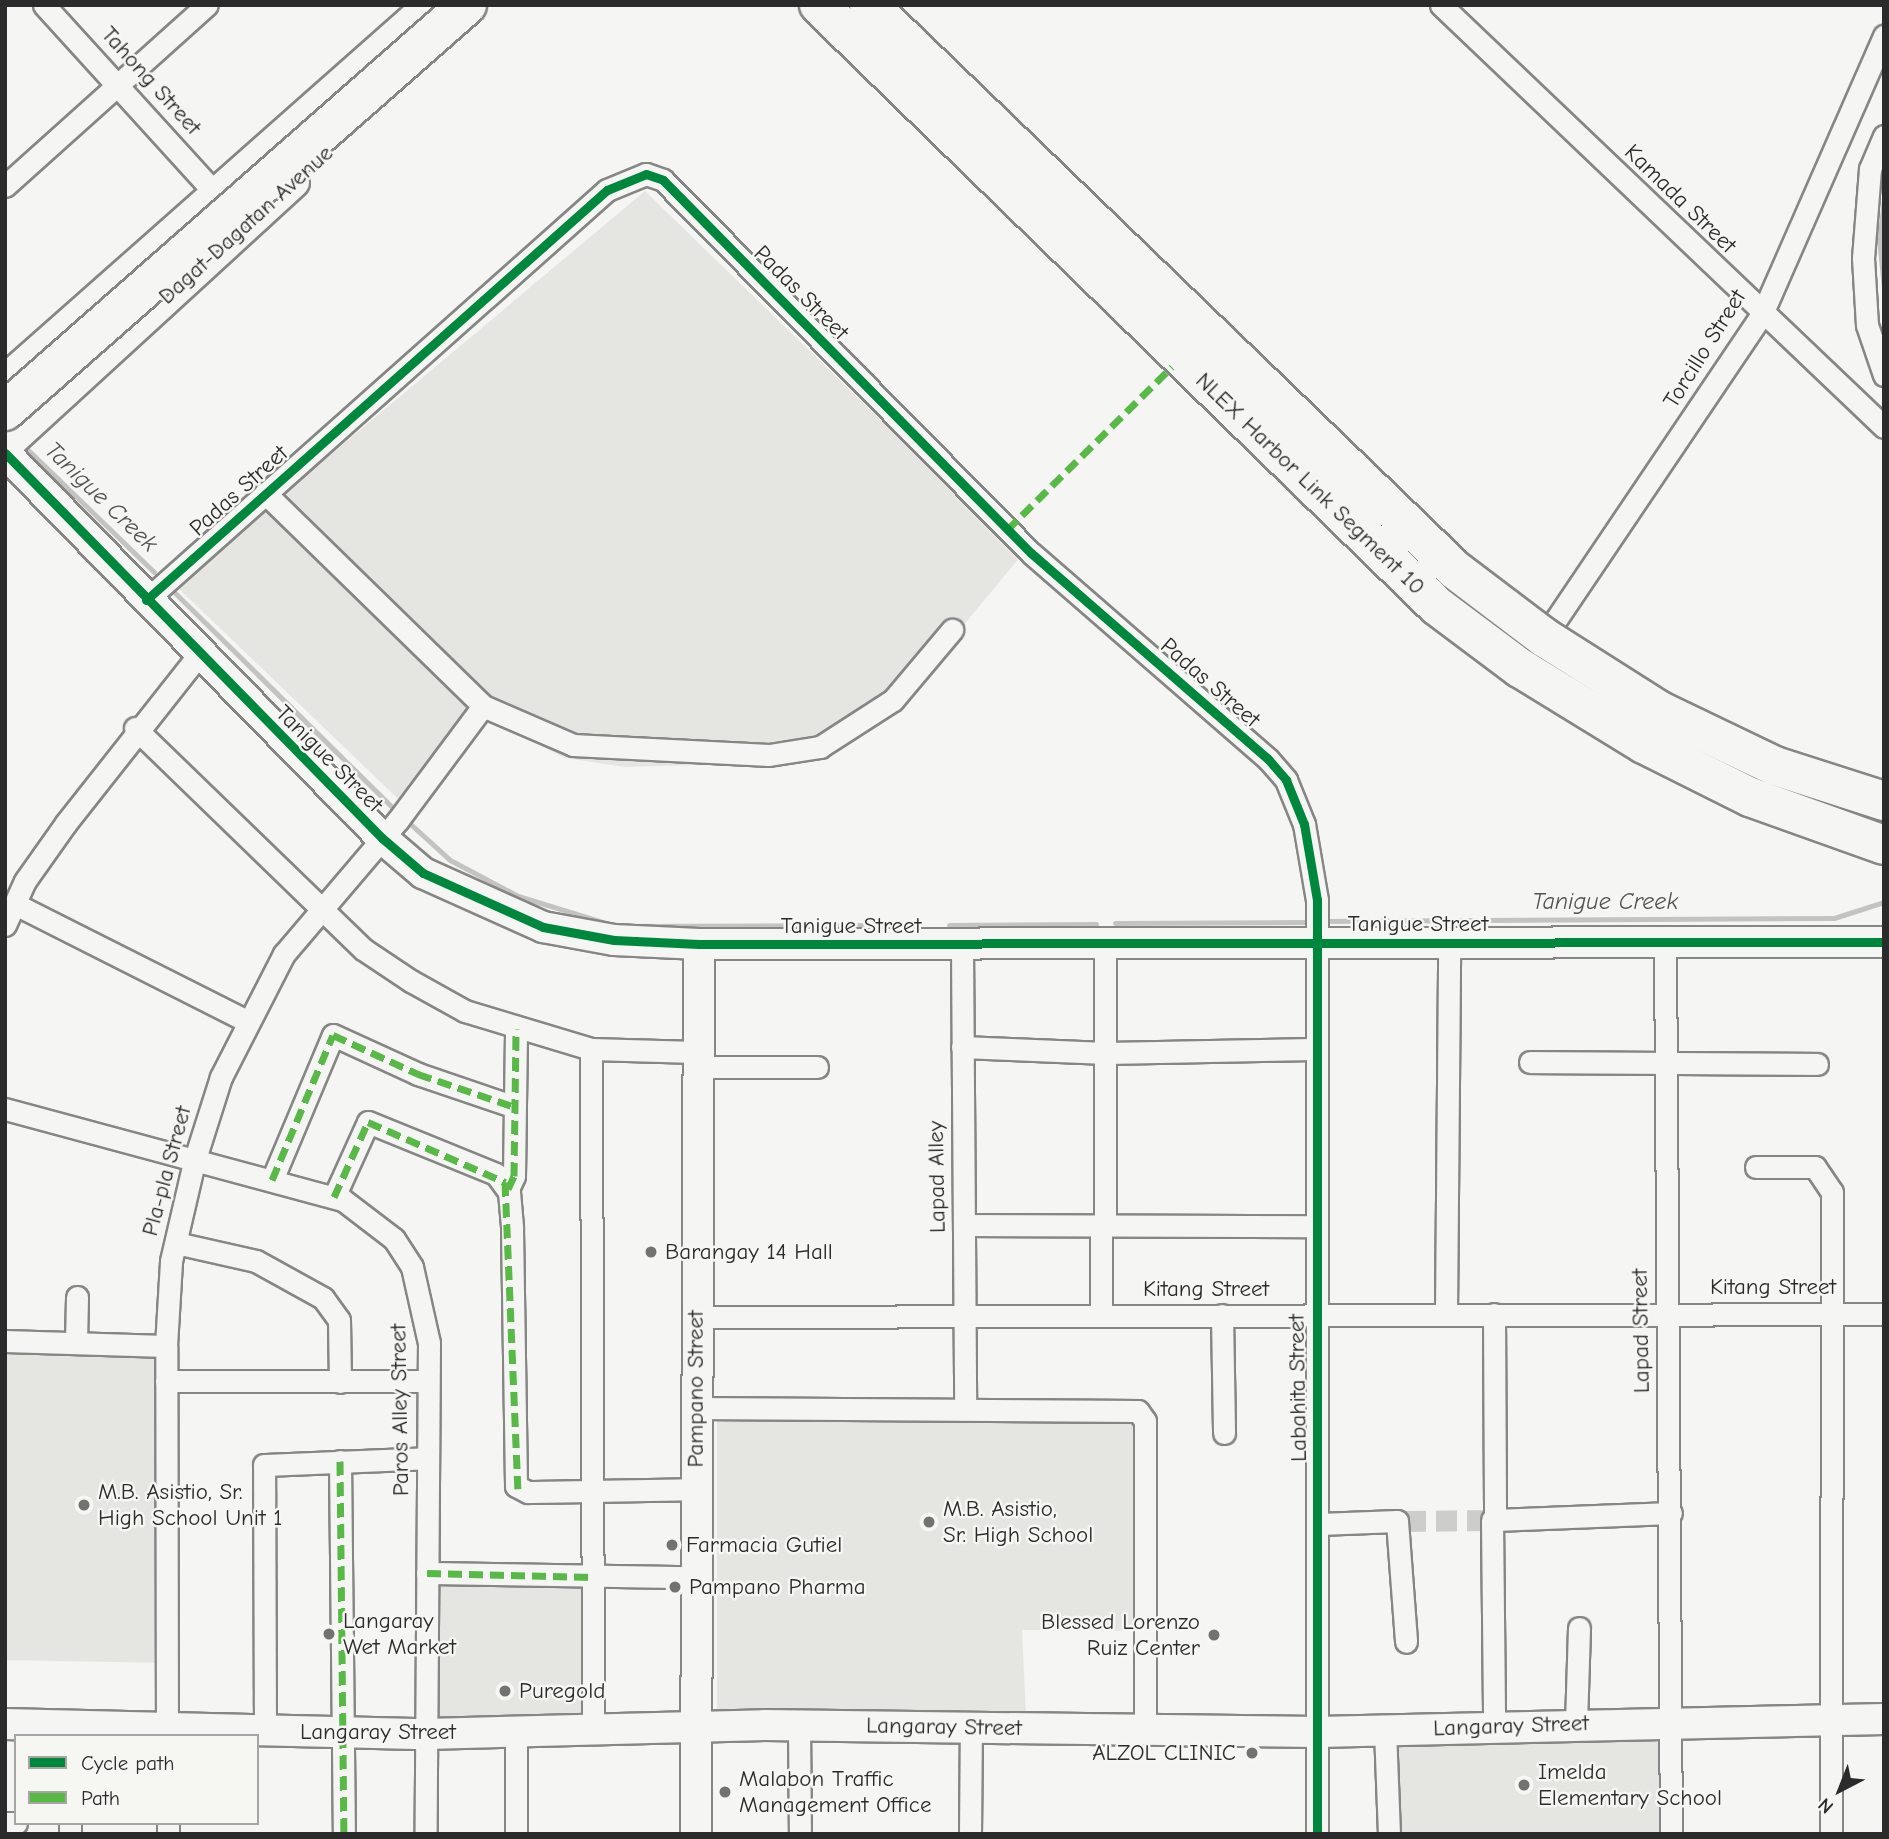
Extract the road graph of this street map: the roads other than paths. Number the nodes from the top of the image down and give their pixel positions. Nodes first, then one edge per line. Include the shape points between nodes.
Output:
1 (207, 5) edge
2 (429, 5) edge
3 (467, 5) edge
4 (488, 5) edge
5 (819, 5) edge
6 (869, 5) edge
7 (1441, 5) edge
8 (53, 8) edge
9 (1884, 36) edge
10 (120, 83) junction
11 (1884, 136) edge
12 (5, 187) edge
13 (217, 195) junction
14 (1762, 314) junction
15 (1884, 375) edge
16 (5, 380) edge
17 (5, 389) edge
18 (20, 414) edge
19 (1884, 428) edge
20 (5, 447) edge
21 (12, 464) edge
22 (265, 492) junction
23 (146, 600) junction
24 (1549, 630) dead end
25 (953, 631) dead end
26 (198, 656) junction
27 (483, 706) junction
28 (135, 728) junction
29 (1884, 801) edge
30 (382, 838) junction
31 (1884, 845) edge
32 (15, 904) junction
33 (320, 909) junction
34 (5, 925) edge
35 (1316, 936) junction
36 (1665, 941) junction
37 (1884, 942) edge
38 (1105, 943) junction
39 (699, 944) junction
40 (1449, 945) junction
41 (962, 946) junction
42 (247, 1021) junction
43 (516, 1029) junction
44 (962, 1046) junction
45 (591, 1049) junction
46 (1312, 1049) junction
47 (1106, 1053) junction
48 (696, 1059) junction
49 (1530, 1062) dead end
50 (1666, 1063) junction
51 (1817, 1064) dead end
52 (817, 1067) dead end
53 (512, 1106) junction
54 (5, 1109) edge
55 (194, 1162) junction
56 (1756, 1167) dead end
57 (272, 1180) junction
58 (508, 1189) junction
59 (334, 1197) junction
60 (964, 1225) junction
61 (1103, 1225) junction
62 (1313, 1226) junction
63 (176, 1243) junction
64 (77, 1297) dead end
65 (1667, 1313) junction
66 (1446, 1314) junction
67 (1494, 1314) junction
68 (1831, 1314) junction
69 (1884, 1314) edge
70 (966, 1315) junction
71 (1101, 1315) junction
72 (1222, 1315) junction
73 (1316, 1315) junction
74 (696, 1317) junction
75 (5, 1341) edge
76 (76, 1342) junction
77 (166, 1346) junction
78 (166, 1381) junction
79 (428, 1381) junction
80 (340, 1382) junction
81 (696, 1408) junction
82 (965, 1408) junction
83 (1224, 1433) dead end
84 (428, 1458) junction
85 (340, 1461) junction
86 (696, 1489) junction
87 (592, 1492) junction
88 (1671, 1513) junction
89 (1493, 1520) junction
90 (1320, 1524) junction
91 (427, 1573) junction
92 (592, 1577) junction
93 (696, 1577) junction
94 (1579, 1628) dead end
95 (1406, 1642) dead end
96 (1834, 1719) junction
97 (1884, 1719) edge
98 (1672, 1720) junction
99 (5, 1724) edge
100 (1576, 1724) junction
101 (799, 1725) junction
102 (971, 1726) junction
103 (696, 1727) junction
104 (1494, 1727) junction
105 (1385, 1730) junction
106 (265, 1731) junction
107 (516, 1731) junction
108 (593, 1731) junction
109 (1146, 1731) junction
110 (167, 1732) edge
111 (344, 1732) junction
112 (1318, 1732) junction
113 (426, 1734) junction
114 (344, 1834) edge
115 (426, 1834) edge
116 (516, 1834) edge
117 (696, 1834) edge
118 (800, 1834) edge
119 (970, 1834) edge
120 (1317, 1834) edge
121 (1389, 1834) edge
122 (1671, 1834) edge
123 (1831, 1834) edge

1 - 10 street
2 - 13 street, Dagat-Dagatan Avenue
3 - 18 highway, bridge
4 - 18 street, Dagat-Dagatan Avenue
5 - 31 highway, NLEX Harbor Link Segment 10, bridge via 1437,606 1520,668 1644,744 1750,797
6 - 29 highway, NLEX Harbor Link Segment 10, bridge via 1454,569 1545,638 1660,710 1775,766
7 - 14 street, Kamada Street
8 - 10 street, Tahong Street
9 - 14 street, Torcillo Street
10 - 12 street
10 - 13 street, Tahong Street
11 - 15 street via 1871,169 1863,258 1867,325
13 - 16 street, Dagat-Dagatan Avenue
14 - 19 street, Kamada Street
14 - 24 street, Torcillo Street
17 - 18 street
18 - 20 street, Dagat-Dagatan Avenue
21 - 23 street, Tanigue Street
22 - 23 street, Padas Street
22 - 27 street
22 - 35 street, Padas Street via 607,190 628,176 663,180 1007,530 1268,759 1286,780 1304,824 1317,900
23 - 26 street, Tanigue Street
25 - 27 street via 870,720 807,749 769,755 573,745
26 - 28 street
26 - 30 street, Tanigue Street
27 - 30 street, Pla-pla Street
28 - 32 street
28 - 33 street
30 - 33 street, Pla-pla Street
30 - 39 street, Tanigue Street via 423,873 543,927 614,940
32 - 34 street
32 - 42 street
33 - 42 street, Pla-pla Street via 284,954
33 - 43 street via 363,949 411,981 465,1012
35 - 38 street, Tanigue Street
35 - 40 street, Tanigue Street
35 - 46 street, Labahita Street
36 - 37 street, Tanigue Street
36 - 40 street, Tanigue Street
36 - 50 street, Lapad Street
38 - 41 street, Tanigue Street
38 - 47 street
39 - 41 street, Tanigue Street
39 - 48 street, Pampano Street
40 - 66 street
41 - 44 street, Lapad Alley
42 - 55 street, Pla-pla Street via 220,1077
43 - 45 street
43 - 53 street
44 - 47 street
44 - 60 street, Lapad Alley
45 - 48 street
45 - 87 street
46 - 47 street
46 - 62 street, Labahita Street
47 - 61 street
48 - 52 street
48 - 74 street, Pampano Street
49 - 50 street
50 - 51 street
50 - 65 street, Lapad Street
53 - 57 street via 418,1074 334,1035
53 - 58 street via 514,1176
54 - 55 street, Paros Alley Street
55 - 57 street, Paros Alley Street
55 - 63 street, Pla-pla Street
56 - 68 street via 1815,1167 1830,1185
57 - 59 street, Paros Alley Street
58 - 59 street via 496,1174 368,1122
58 - 87 street via 518,1489
59 - 79 street, Paros Alley Street via 370,1217 412,1267 423,1296
60 - 61 street
60 - 70 street, Lapad Alley
61 - 62 street
61 - 71 street
62 - 73 street, Labahita Street
63 - 77 street, Pla-pla Street
63 - 80 street via 256,1261 323,1298 339,1320
64 - 76 street
65 - 67 street, Kitang Street
65 - 68 street, Kitang Street
65 - 88 street, Lapad Street
66 - 67 street, Kitang Street
66 - 73 street, Kitang Street
67 - 89 street
68 - 69 street, Kitang Street
68 - 96 street
70 - 71 street, Kitang Street
70 - 74 street, Kitang Street
70 - 82 street, Lapad Alley
71 - 72 street, Kitang Street
72 - 73 street, Kitang Street
72 - 83 street
73 - 90 street, Labahita Street
74 - 81 street, Pampano Street
75 - 76 street
76 - 77 street
77 - 78 street, Pla-pla Street
78 - 80 street
78 - 110 street, Pla-pla Street
79 - 80 street
79 - 84 street, Paros Alley Street
81 - 82 street
81 - 86 street, Pampano Street
82 - 109 street via 1132,1409 1144,1418
84 - 85 street
84 - 91 street, Paros Alley Street
85 - 106 street via 264,1465
85 - 111 street
86 - 87 street
86 - 93 street, Pampano Street
87 - 92 street
88 - 89 street
88 - 98 street, Lapad Street
89 - 104 street
90 - 95 street via 1401,1521
90 - 112 street, Labahita Street
91 - 92 street
91 - 113 street, Paros Alley Street
92 - 93 street
92 - 108 street
93 - 103 street, Pampano Street
94 - 100 street
96 - 97 street, Langaray Street
96 - 98 street, Langaray Street
96 - 123 street
98 - 100 street, Langaray Street
98 - 122 street, Lapad Street
99 - 110 street, Langaray Street
100 - 104 street, Langaray Street
101 - 102 street, Langaray Street
101 - 103 street, Langaray Street
101 - 118 street
102 - 109 street, Langaray Street
102 - 119 street
103 - 108 street, Langaray Street
103 - 117 street, Pampano Street
104 - 105 street, Langaray Street
105 - 112 street, Langaray Street
105 - 121 street
106 - 110 street, Langaray Street
106 - 111 street, Langaray Street
107 - 108 street, Langaray Street
107 - 113 street, Langaray Street
107 - 116 street
109 - 112 street, Langaray Street
111 - 113 street, Langaray Street
111 - 114 street
112 - 120 street, Labahita Street
113 - 115 street, Paros Alley Street

